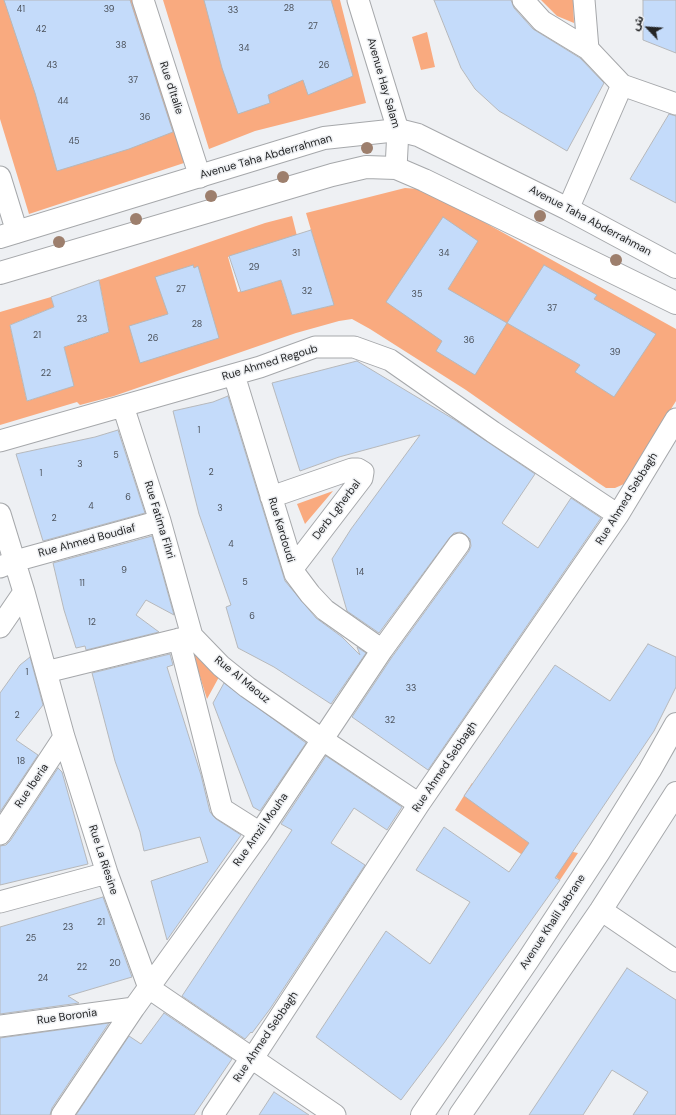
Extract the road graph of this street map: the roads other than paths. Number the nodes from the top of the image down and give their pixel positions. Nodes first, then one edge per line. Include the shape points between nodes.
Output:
1 (143, 0) edge
2 (358, 0) edge
3 (523, 0) edge
4 (584, 0) edge
5 (588, 49) junction
6 (622, 85) junction
7 (676, 104) edge
8 (398, 130) junction
9 (396, 168) junction
10 (0, 177) edge
11 (200, 177) junction
12 (568, 209) junction
13 (9, 234) edge
14 (676, 267) edge
15 (0, 273) edge
16 (676, 303) edge
17 (234, 375) junction
18 (123, 406) junction
19 (676, 418) edge
20 (0, 442) edge
21 (271, 497) junction
22 (0, 514) edge
23 (618, 515) junction
24 (160, 522) junction
25 (459, 544) dead end
26 (8, 564) edge
27 (293, 568) junction
28 (24, 592) junction
29 (0, 627) edge
30 (186, 637) junction
31 (382, 650) junction
32 (46, 672) junction
33 (676, 724) edge
34 (64, 738) junction
35 (323, 740) junction
36 (676, 793) edge
37 (419, 804) junction
38 (260, 833) junction
39 (0, 834) edge
40 (106, 873) junction
41 (0, 902) edge
42 (601, 910) junction
43 (676, 961) edge
44 (149, 988) junction
45 (134, 1008) junction
46 (0, 1026) edge
47 (253, 1058) junction
48 (62, 1115) edge
49 (213, 1115) edge
50 (335, 1115) edge
51 (422, 1115) edge
52 (460, 1115) edge

1 - 11 street, Rue d'Italie
2 - 8 street, Avenue Hay Salam
3 - 5 street via 542,21
4 - 5 street
5 - 6 street
6 - 7 street
6 - 12 street
8 - 9 street, Avenue Hay Salam
8 - 11 street, Avenue Taha Abderrahman via 324,138
8 - 12 street, Avenue Taha Abderrahman via 418,135
9 - 15 street via 366,167 332,175
9 - 16 street
10 - 13 street
11 - 13 street, Avenue Taha Abderrahman
12 - 14 street, Avenue Taha Abderrahman
17 - 18 street, Rue Ahmed Regoub
17 - 21 street, Rue Kardoudi
17 - 23 street, Rue Ahmed Regoub via 315,347 354,347 390,360
18 - 20 street, Rue Ahmed Regoub
18 - 24 street, Rue Fatima Fihri
19 - 23 street, Rue Ahmed Sebbagh
21 - 27 street, Rue Kardoudi
21 - 27 street, Derb Lgherbal via 352,469 363,472 362,478
22 - 26 street, Rue La Riesine
23 - 37 street, Rue Ahmed Sebbagh
24 - 26 street, Rue Ahmed Boudiaf
24 - 30 street, Rue Fatima Fihri
25 - 31 street, Rue Amzil Mouha
26 - 28 street, Rue La Riesine
27 - 31 street, Rue Kardoudi via 310,594 326,610
28 - 29 street
28 - 32 street, Rue La Riesine
30 - 32 street
30 - 35 street, Rue Al Maouz via 247,687
30 - 38 street, Rue Fatima Fihri via 222,809
31 - 35 street, Rue Amzil Mouha
32 - 34 street, Rue La Riesine
33 - 51 street, Avenue Khalil Jabrane via 599,852
34 - 39 street, Rue Iberia
34 - 40 street, Rue La Riesine
35 - 37 street, Rue Al Maouz
35 - 38 street, Rue Amzil Mouha
36 - 42 street
37 - 47 street, Rue Ahmed Sebbagh
38 - 44 street, Rue Amzil Mouha
40 - 41 street
40 - 44 street, Rue La Riesine
42 - 43 street
42 - 52 street
44 - 45 street, Rue Amzil Mouha
44 - 47 street
45 - 46 street, Rue Boronia
45 - 48 street, Rue Amzil Mouha
47 - 49 street, Rue Ahmed Sebbagh
47 - 50 street

